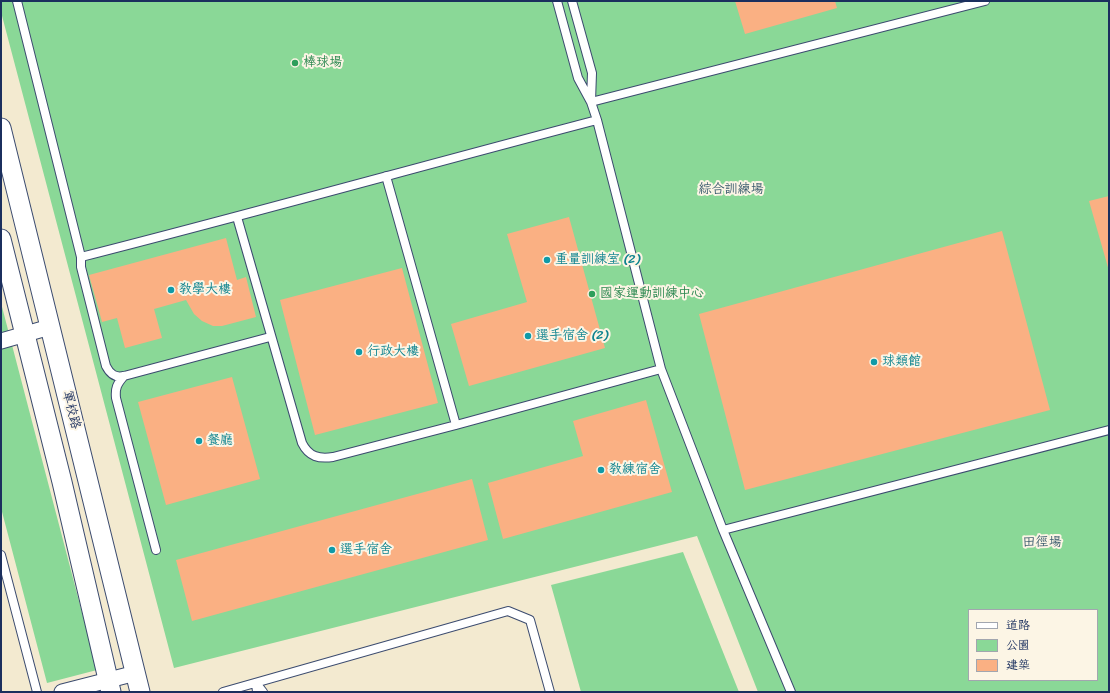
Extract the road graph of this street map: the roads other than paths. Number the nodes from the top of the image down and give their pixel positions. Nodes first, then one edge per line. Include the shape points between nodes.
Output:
1 (17, 1) edge
2 (556, 1) edge
3 (572, 1) edge
4 (985, 1) edge
5 (591, 102) junction
6 (598, 120) junction
7 (1, 128) edge
8 (386, 176) junction
9 (237, 217) junction
10 (1, 239) edge
11 (81, 257) junction
12 (50, 327) junction
13 (25, 334) junction
14 (270, 337) junction
15 (1, 340) edge
16 (661, 369) junction
17 (124, 376) junction
18 (456, 425) junction
19 (1109, 430) edge
20 (723, 530) junction
21 (156, 550) dead end
22 (1, 555) edge
23 (136, 673) junction
24 (256, 683) junction
25 (110, 686) edge
26 (37, 692) edge
27 (62, 692) edge
28 (140, 692) edge
29 (223, 692) edge
30 (257, 692) edge
31 (263, 692) edge
32 (550, 692) edge
33 (791, 692) edge

1 - 11 lane
2 - 5 lane via 578,78
3 - 5 lane via 592,73
4 - 5 lane
5 - 6 lane
6 - 8 lane
6 - 16 lane
7 - 12 street, 軍校路
8 - 9 lane
8 - 18 lane
9 - 11 lane
9 - 14 lane
10 - 13 street, 軍校路
11 - 17 lane via 106,366 113,375
12 - 13 street
12 - 23 street, 軍校路
13 - 15 street
13 - 25 street, 軍校路
14 - 17 lane
14 - 18 lane via 302,443 305,450 315,457 333,457
16 - 18 lane
16 - 20 lane
17 - 21 lane via 117,384 116,398
19 - 20 lane
20 - 33 lane
22 - 26 lane
23 - 25 street
23 - 28 street, 軍校路
24 - 29 lane
24 - 30 lane
24 - 31 lane
24 - 32 lane via 508,611 530,620
25 - 27 street

